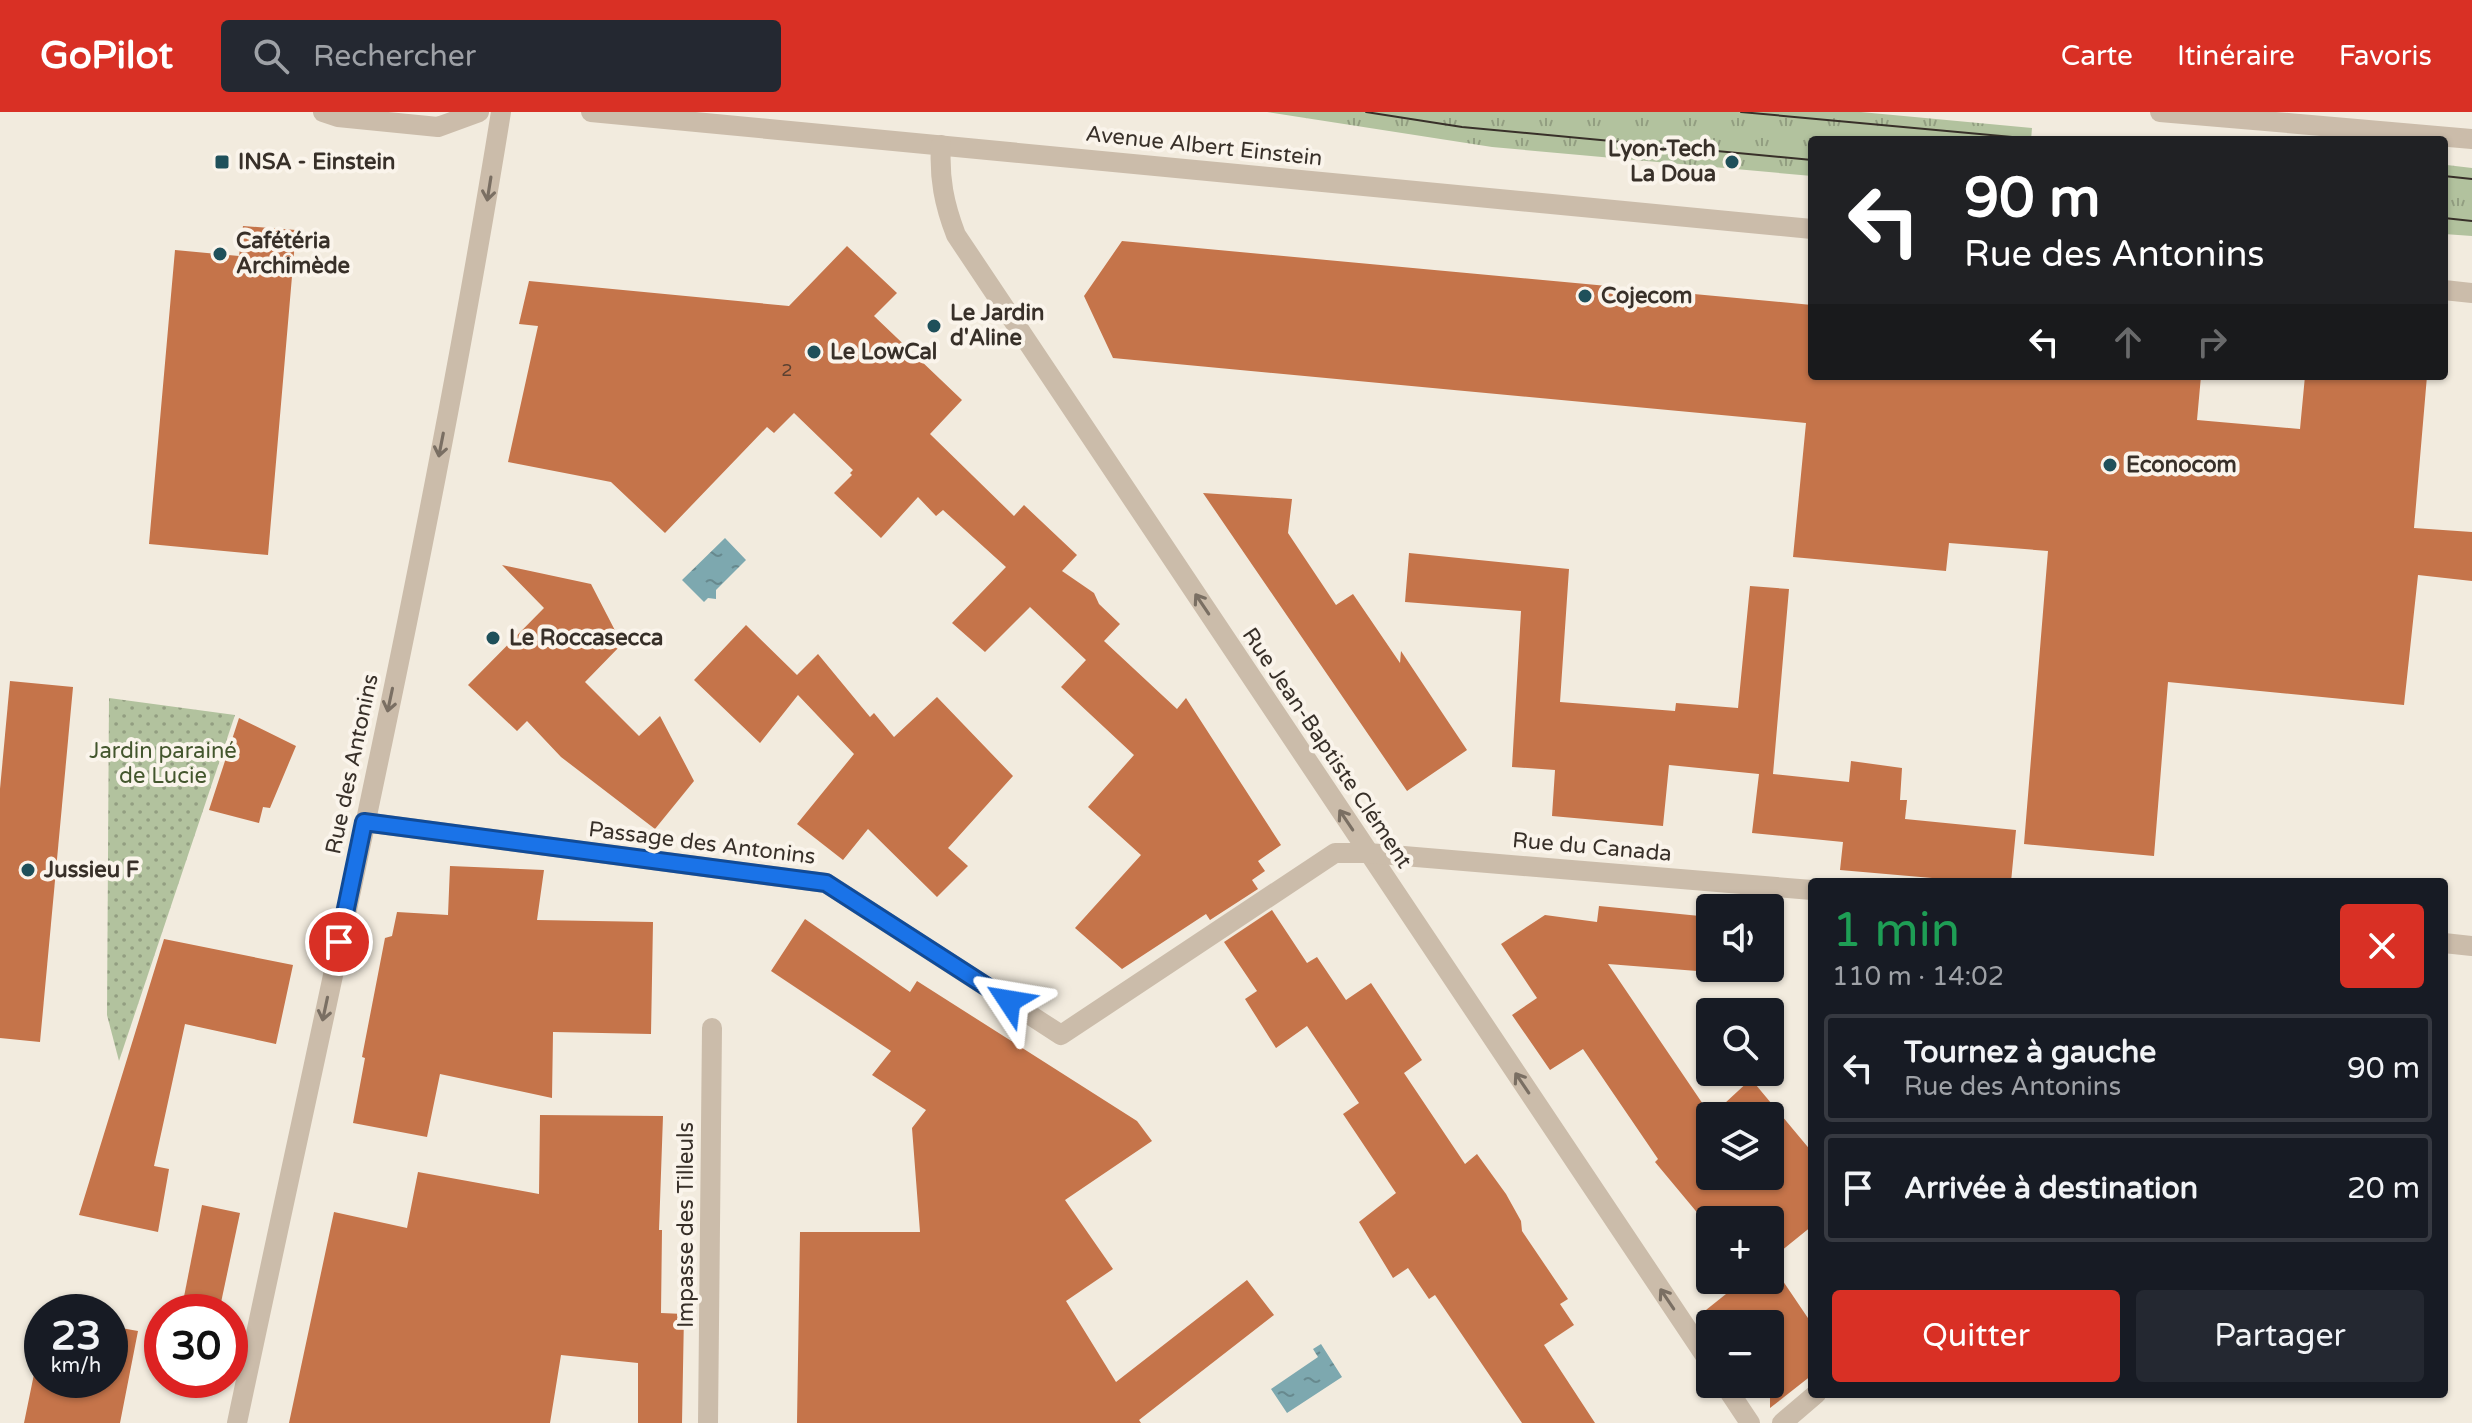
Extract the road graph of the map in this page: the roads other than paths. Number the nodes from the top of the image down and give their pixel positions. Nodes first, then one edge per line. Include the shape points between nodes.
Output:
1 (323, 112) edge
2 (479, 112) edge
3 (501, 112) edge
4 (591, 112) edge
5 (2160, 112) edge
6 (2437, 136) edge
7 (2448, 137) edge
8 (2472, 139) edge
9 (941, 145) junction
10 (1808, 229) edge
11 (2448, 290) edge
12 (2472, 293) edge
13 (364, 822) junction
14 (1368, 853) junction
15 (1808, 890) edge
16 (2448, 943) edge
17 (2472, 946) edge
18 (712, 1028) dead end
19 (1696, 1342) edge
20 (1733, 1398) edge
21 (1811, 1398) edge
22 (237, 1423) edge
23 (708, 1423) edge
24 (1750, 1423) edge
25 (1782, 1423) edge

1 - 2 street via 438,127
3 -> 13 street, Rue des Antonins via 480,243
4 - 9 street, Avenue Albert Einstein
5 - 6 street
7 - 8 street
9 - 10 street, Avenue Albert Einstein
14 -> 9 street, Rue Jean-Baptiste Clément via 956,235 945,206
11 - 12 street
13 - 14 street, Passage des Antonins via 826,883 1061,1035 1335,853
13 -> 22 street, Rue des Antonins
14 - 15 street, Rue du Canada
19 -> 14 street, Rue Jean-Baptiste Clément
16 - 17 street
18 - 23 street, Impasse des Tilleuls
20 - 24 street
21 - 25 street

